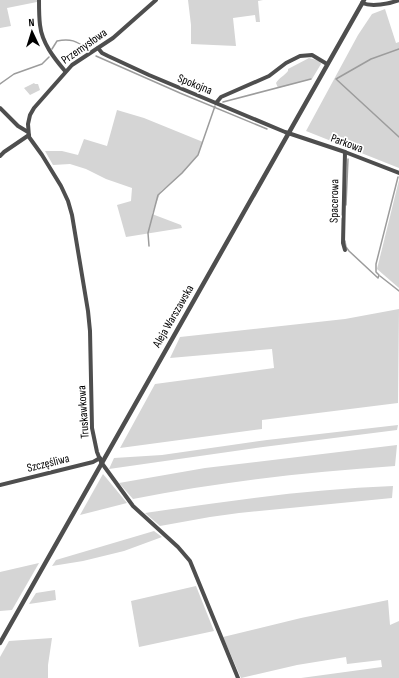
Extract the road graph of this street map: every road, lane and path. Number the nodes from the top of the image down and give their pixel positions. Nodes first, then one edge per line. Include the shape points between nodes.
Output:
1 (39, 0) edge
2 (156, 0) edge
3 (399, 0) edge
4 (363, 2) edge
5 (98, 48) junction
6 (327, 64) junction
7 (65, 71) junction
8 (216, 103) junction
9 (1, 110) edge
10 (288, 133) junction
11 (28, 135) junction
12 (2, 151) edge
13 (345, 152) junction
14 (0, 156) edge
15 (399, 173) edge
16 (345, 250) dead end
17 (100, 460) junction
18 (0, 485) edge
19 (0, 643) edge
20 (238, 678) edge

1 - 7 street via 40,26 44,38 50,52
2 - 5 street, Przemysłowa via 123,30
3 - 4 street via 387,3
4 - 6 street, Aleja Warszawska
5 - 7 street, Przemysłowa
5 - 8 street, Spokojna via 102,53 142,72
6 - 8 street via 312,55 300,56 269,76 221,97
6 - 10 street, Aleja Warszawska
7 - 11 street, Przemysłowa via 32,111
8 - 10 street, Spokojna
9 - 11 street, Truskawkowa
10 - 13 street, Parkowa
10 - 17 street, Aleja Warszawska
11 - 12 street
11 - 17 street, Truskawkowa via 61,186 72,215 88,311 92,428
12 - 14 street
13 - 15 street, Parkowa
13 - 16 street, Spacerowa
17 - 18 street, Szczęśliwa
17 - 19 street, Aleja Warszawska
17 - 20 street, Truskawkowa via 133,506 178,547 190,562

